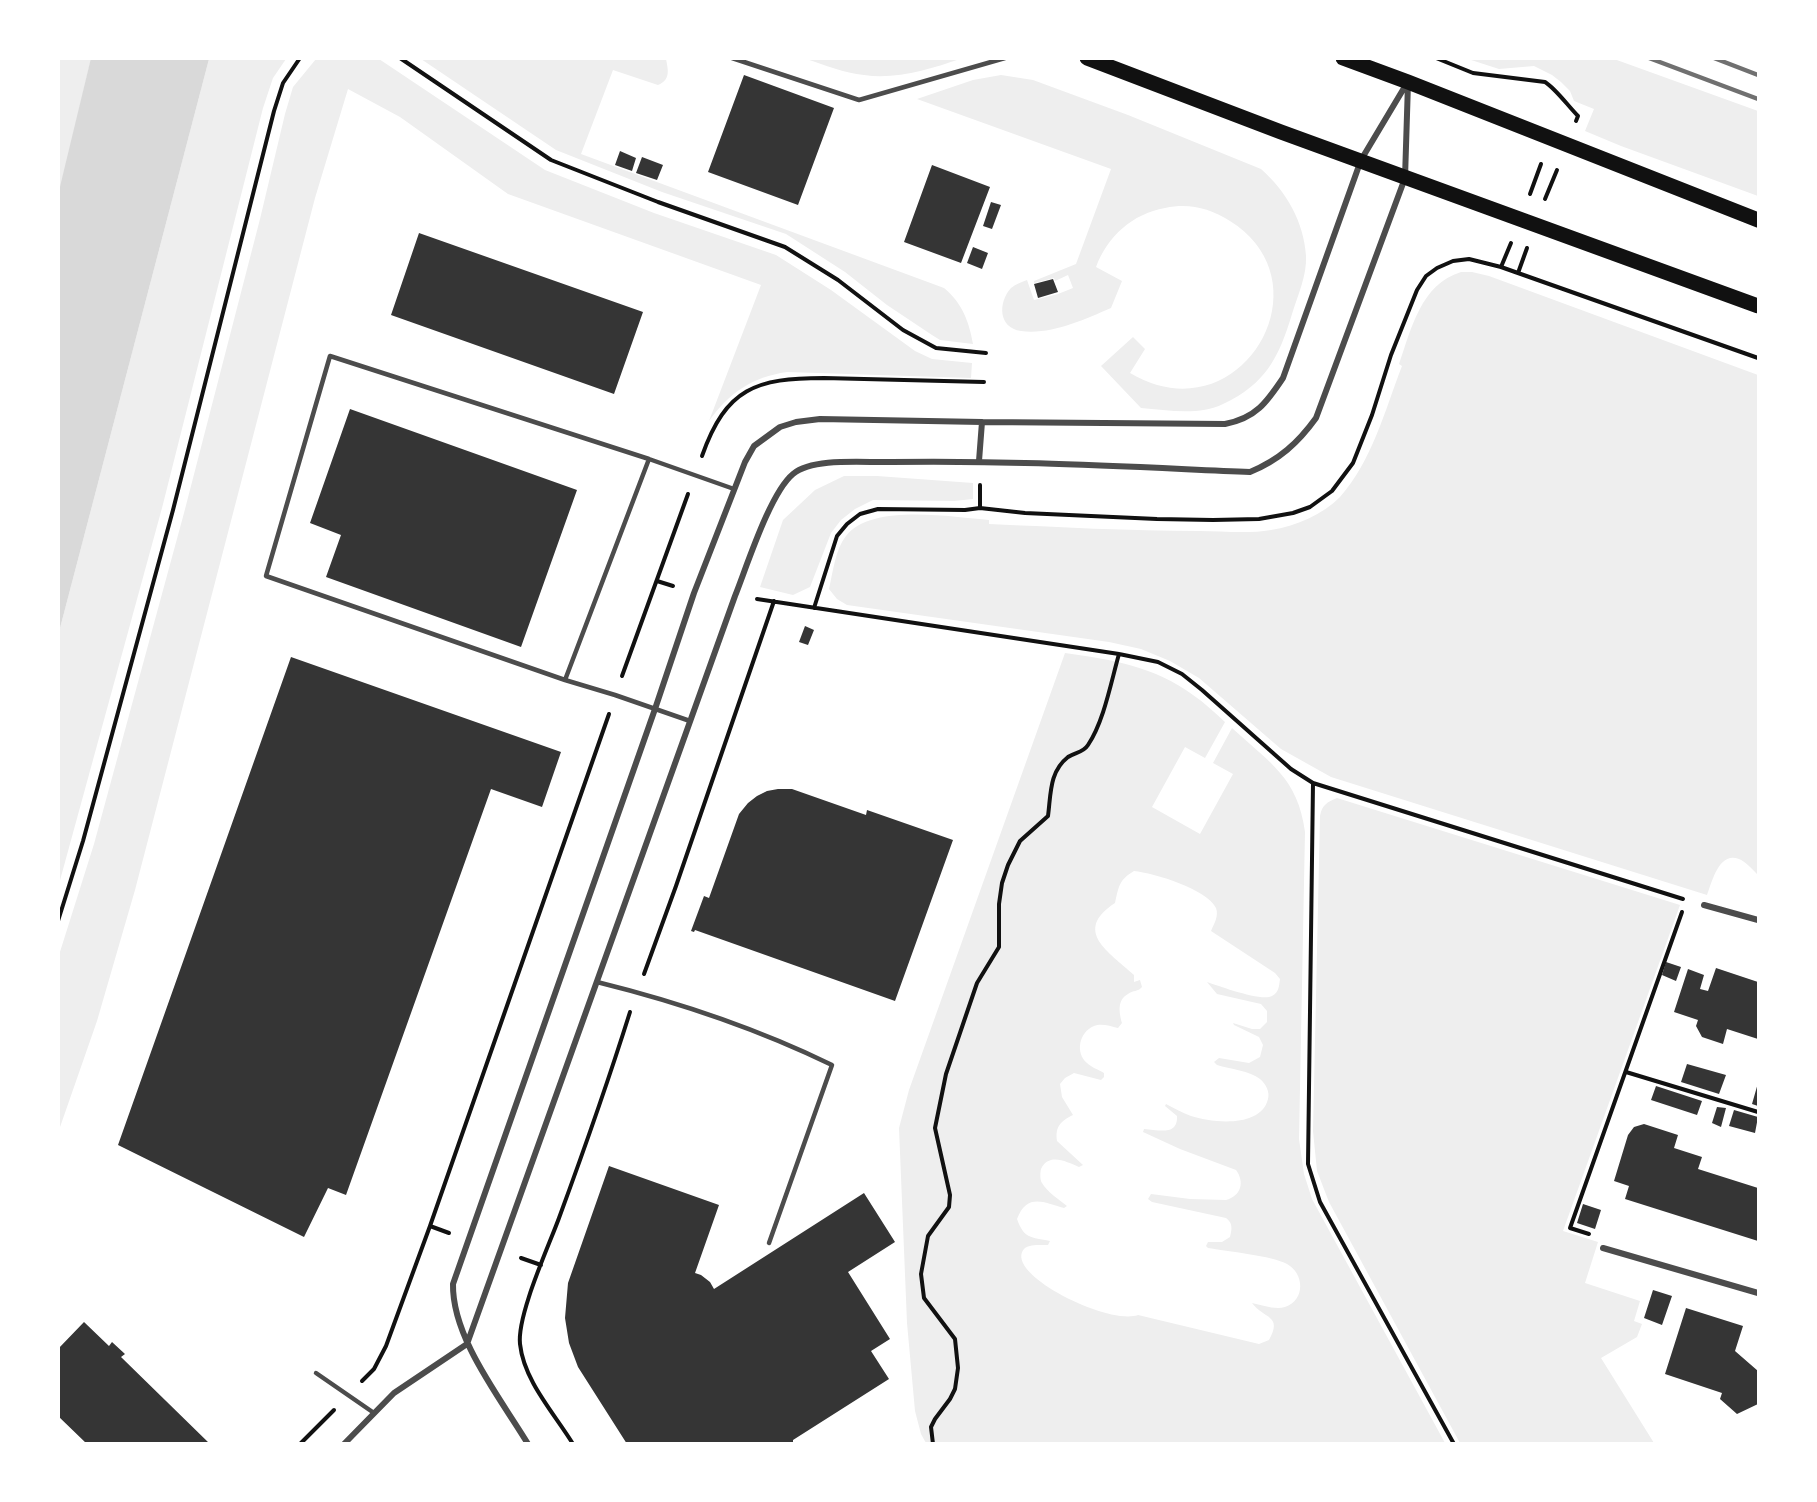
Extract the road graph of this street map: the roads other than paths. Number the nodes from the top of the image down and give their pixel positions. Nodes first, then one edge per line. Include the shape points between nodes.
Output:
1 (732, 58) edge
2 (1005, 58) edge
3 (1087, 58) edge
4 (1343, 58) edge
5 (1408, 82) junction
6 (1361, 160) junction
7 (1405, 178) junction
8 (1758, 219) edge
9 (1758, 306) edge
10 (982, 422) junction
11 (649, 459) junction
12 (979, 461) junction
13 (734, 489) junction
14 (565, 680) junction
15 (655, 709) junction
16 (690, 721) junction
17 (1704, 905) road end
18 (1758, 920) edge
19 (597, 982) junction
20 (770, 1243) dead end
21 (1603, 1248) road end
22 (1758, 1293) edge
23 (467, 1344) junction
24 (316, 1373) dead end
25 (374, 1413) junction
26 (344, 1443) edge
27 (528, 1443) edge

1 - 2 lane via 859,100
3 - 6 main road
4 - 5 main road
5 - 6 street
5 - 7 street
5 - 8 main road
6 - 7 main road
6 - 10 street via 1283,378 1252,414 1226,424
7 - 9 main road
7 - 12 street via 1316,418 1303,436 1269,464 1250,472
10 - 12 street
10 - 13 street via 796,422 780,427 754,446
11 - 13 lane
11 - 14 lane
11 - 14 lane via 330,356 266,576
12 - 16 street via 822,464 794,474 772,505
13 - 15 street
14 - 15 lane
15 - 16 lane
15 - 23 street via 453,1284
16 - 19 street
17 - 18 street
19 - 20 lane via 784,1041 832,1065
19 - 23 street
21 - 22 street
23 - 25 street via 394,1393
23 - 27 street
24 - 25 lane
25 - 26 street

